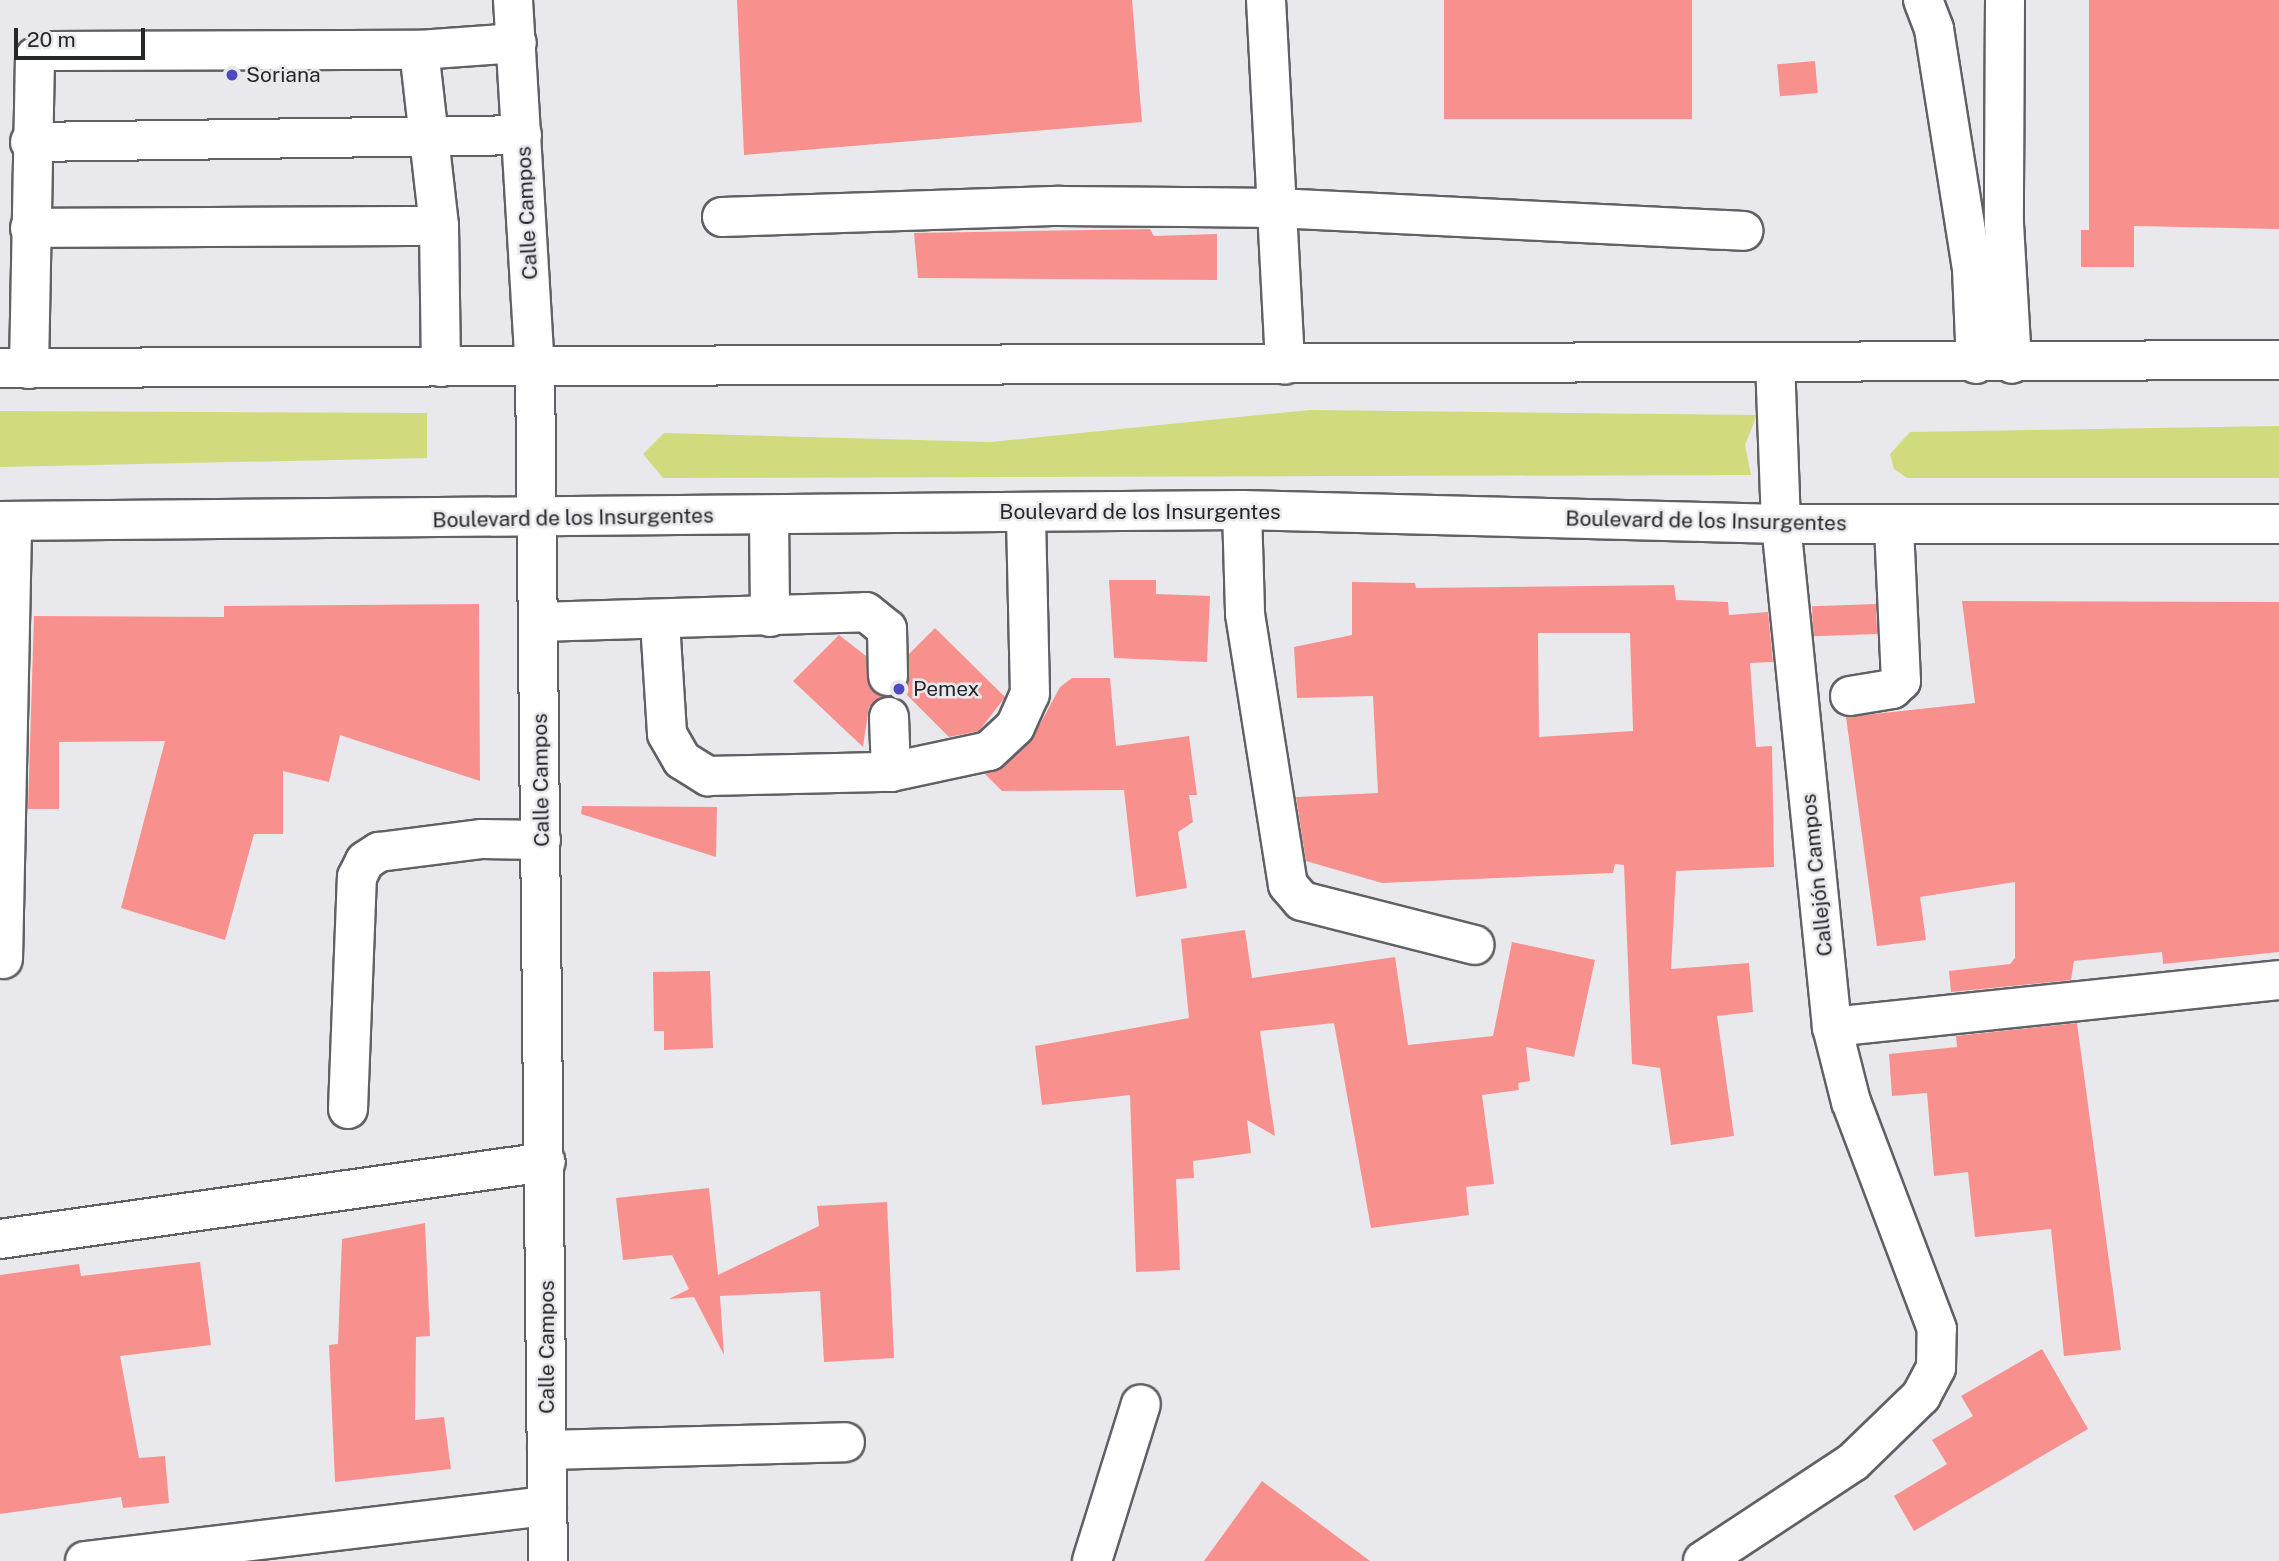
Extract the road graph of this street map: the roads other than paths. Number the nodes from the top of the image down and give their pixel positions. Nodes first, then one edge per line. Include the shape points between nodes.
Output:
1 (513, 0) edge
2 (1266, 0) edge
3 (1923, 0) edge
4 (2005, 0) edge
5 (517, 43) junction
6 (419, 50) junction
7 (522, 135) junction
8 (430, 140) junction
9 (30, 142) junction
10 (1276, 208) junction
11 (722, 217) dead end
12 (439, 226) junction
13 (30, 228) junction
14 (1742, 231) dead end
15 (2279, 360) edge
16 (1775, 364) junction
17 (1994, 364) junction
18 (1285, 365) junction
19 (441, 367) junction
20 (535, 367) junction
21 (14, 368) edge
22 (1242, 510) junction
23 (1026, 513) junction
24 (769, 516) junction
25 (538, 519) junction
26 (6, 521) edge
27 (1781, 524) junction
28 (1894, 524) junction
29 (2279, 524) edge
30 (770, 617) junction
31 (538, 622) junction
32 (660, 622) junction
33 (888, 677) dead end
34 (1850, 696) dead end
35 (889, 717) dead end
36 (891, 772) junction
37 (541, 840) junction
38 (1474, 945) dead end
39 (3, 959) dead end
40 (2279, 980) edge
41 (1832, 1027) junction
42 (348, 1110) dead end
43 (546, 1163) junction
44 (0, 1239) edge
45 (1141, 1404) dead end
46 (845, 1442) dead end
47 (547, 1450) junction
48 (547, 1506) junction
49 (85, 1561) edge
50 (548, 1561) edge
51 (1092, 1561) edge
52 (1703, 1561) edge

1 - 5 main road, Calle Campos
2 - 10 main road
3 - 17 main road via 1934,29 1972,269
4 - 17 main road via 2004,211
5 - 6 main road
5 - 7 main road, Calle Campos
6 - 8 main road
6 - 9 main road via 51,51 35,57
7 - 8 main road
7 - 20 main road, Calle Campos
8 - 9 main road
8 - 12 main road
9 - 13 main road
10 - 11 main road via 1060,206
10 - 14 main road
10 - 18 main road
12 - 13 main road
12 - 19 main road
13 - 21 main road
15 - 17 main road
16 - 17 main road
16 - 18 main road
16 - 27 main road, Callejón Campos
18 - 20 main road
19 - 20 main road
19 - 21 main road
20 - 25 main road, Calle Campos
22 - 23 main road, Boulevard de los Insurgentes
22 - 27 main road, Boulevard de los Insurgentes
22 - 38 main road via 1245,614 1288,885 1302,901
23 - 24 main road, Boulevard de los Insurgentes
23 - 36 main road via 1030,694 1015,727 989,751
24 - 25 main road, Boulevard de los Insurgentes
24 - 30 main road
25 - 26 main road, Boulevard de los Insurgentes
25 - 31 main road, Calle Campos
26 - 39 main road
27 - 28 main road, Boulevard de los Insurgentes
27 - 41 main road, Callejón Campos
28 - 29 main road, Boulevard de los Insurgentes
28 - 34 main road via 1901,681 1892,689
30 - 32 main road
30 - 33 main road via 866,612 887,629
31 - 32 main road
31 - 37 main road, Calle Campos
32 - 36 main road via 667,734 682,760 708,776
35 - 36 main road
37 - 42 main road via 482,839 379,852 365,861 357,877
37 - 43 main road, Calle Campos
40 - 41 main road
41 - 52 main road, Callejón Campos via 1851,1102 1937,1329 1936,1368 1914,1404 1853,1462
43 - 44 main road
43 - 47 main road, Calle Campos
45 - 51 main road
46 - 47 main road
47 - 48 main road, Calle Campos
48 - 49 main road
48 - 50 main road, Calle Campos

